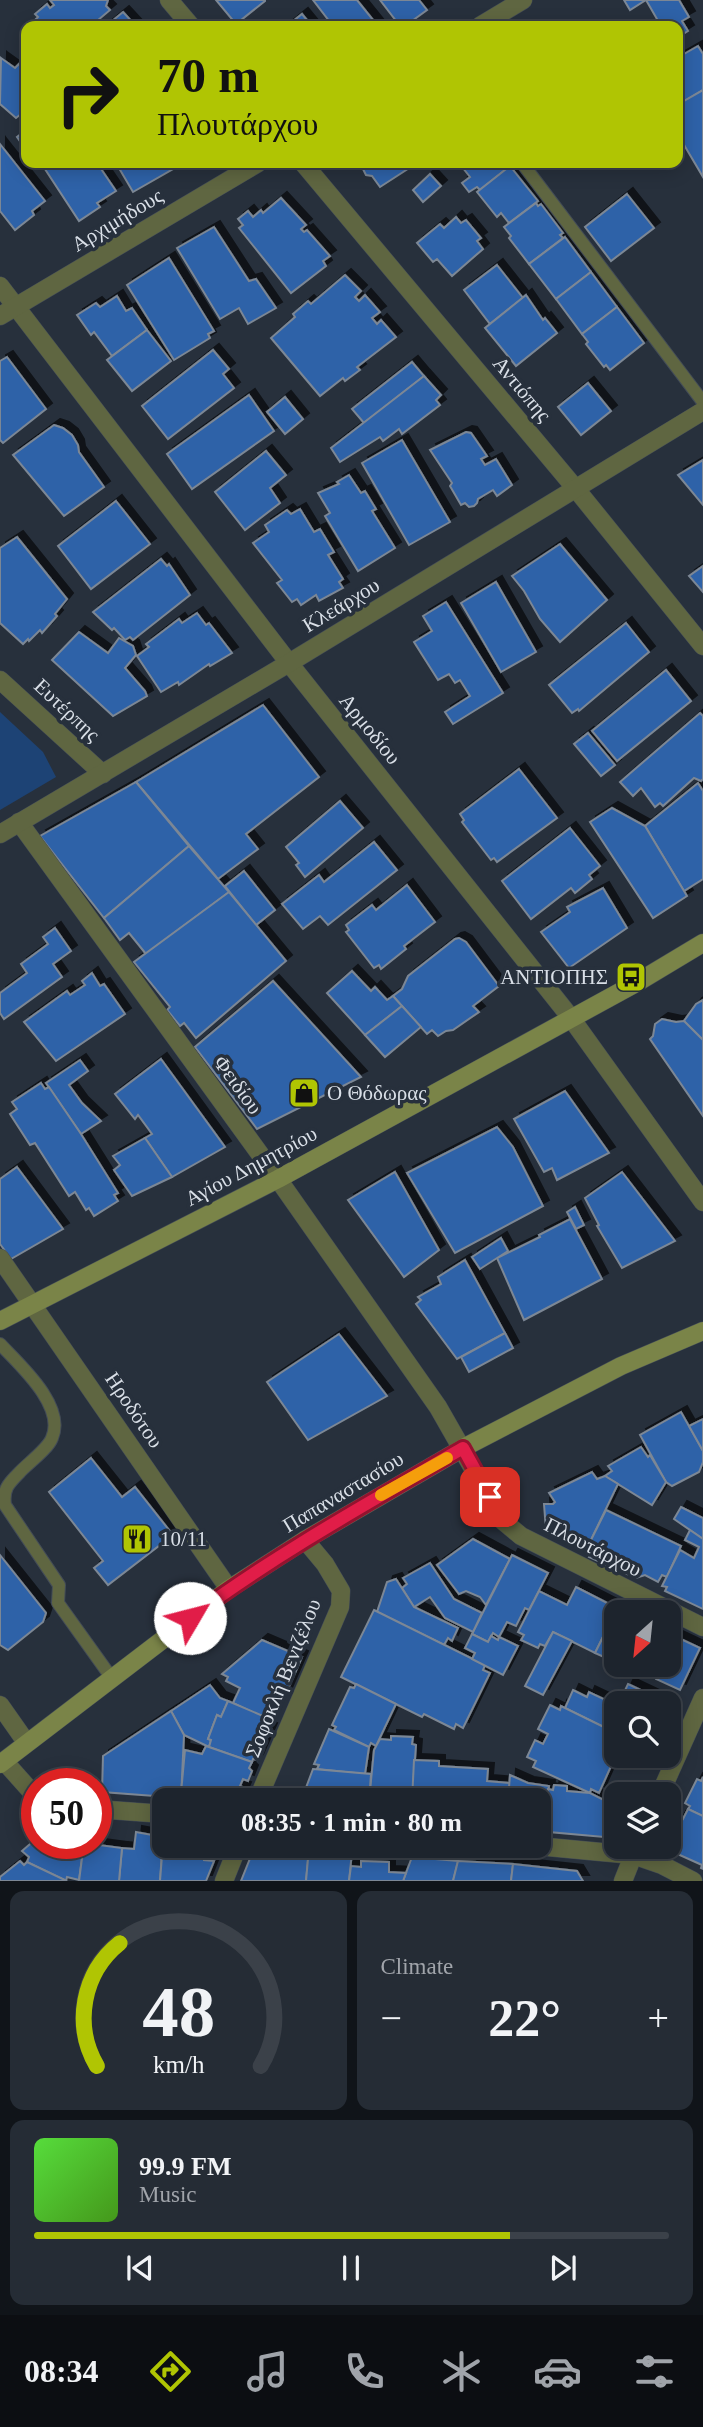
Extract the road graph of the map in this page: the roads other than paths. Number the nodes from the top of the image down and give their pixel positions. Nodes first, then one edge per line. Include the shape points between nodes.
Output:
1 (169, 0) edge
2 (523, 0) edge
3 (187, 21) edge
4 (488, 21) edge
5 (250, 168) edge
6 (307, 168) edge
7 (526, 168) edge
8 (0, 286) edge
9 (8, 311) edge
10 (703, 402) edge
11 (703, 411) edge
12 (576, 489) junction
13 (703, 646) edge
14 (289, 663) junction
15 (0, 680) edge
16 (103, 774) junction
17 (19, 822) junction
18 (0, 834) edge
19 (703, 943) edge
20 (571, 1018) junction
21 (278, 1179) junction
22 (703, 1202) edge
23 (0, 1258) edge
24 (33, 1303) junction
25 (0, 1321) edge
26 (703, 1331) edge
27 (0, 1344) edge
28 (463, 1448) junction
29 (305, 1540) junction
30 (229, 1589) junction
31 (703, 1627) edge
32 (111, 1677) junction
33 (703, 1698) edge
34 (0, 1705) edge
35 (26, 1742) junction
36 (2, 1762) edge
37 (21, 1782) edge
38 (665, 1782) edge
39 (263, 1788) edge
40 (112, 1810) edge
41 (152, 1813) edge
42 (551, 1847) edge
43 (604, 1849) edge
44 (233, 1858) edge
45 (632, 1859) edge
46 (651, 1859) edge
47 (224, 1881) edge
48 (624, 1881) edge
49 (693, 1881) edge

1 - 3 street
2 - 4 street
5 - 9 street, Αρχιμήδους
6 - 12 street, Αντιόπης
7 - 10 lane
8 - 9 street, Αρμοδίου
9 - 14 street, Αρμοδίου
11 - 12 street, Κλεάρχου
12 - 13 street, Αντιόπης
12 - 14 street, Κλεάρχου
14 - 16 street, Κλεάρχου
14 - 20 street, Αρμοδίου
15 - 16 street, Ευτέρπης
16 - 17 street, Κλεάρχου
17 - 18 street, Κλεάρχου
17 - 21 street, Φειδίου
19 - 20 main road, Αγίου Δημητρίου
20 - 21 main road, Αγίου Δημητρίου
20 - 22 street, Αρμοδίου
21 - 24 main road, Αγίου Δημητρίου
21 - 28 street, Φειδίου
23 - 24 street, Ηροδότου
24 - 25 main road, Αγίου Δημητρίου
24 - 30 street, Ηροδότου
26 - 28 main road, Παπαναστασίου via 621,1366
27 - 32 lane via 41,1389 56,1425 52,1440 8,1483 3,1492 5,1505 60,1585 58,1603
28 - 29 main road, Παπαναστασίου
28 - 31 street, Πλουτάρχου via 503,1521 521,1536
29 - 30 main road, Παπαναστασίου
29 - 39 street, Σοφοκλή Βενιζέλου via 341,1591 340,1607
30 - 32 main road, Παπαναστασίου
32 - 35 main road, Παπαναστασίου
33 - 38 street
34 - 35 street
35 - 36 main road, Παπαναστασίου
36 - 37 street
40 - 41 street
42 - 43 street
44 - 47 street
45 - 48 street
46 - 49 street

